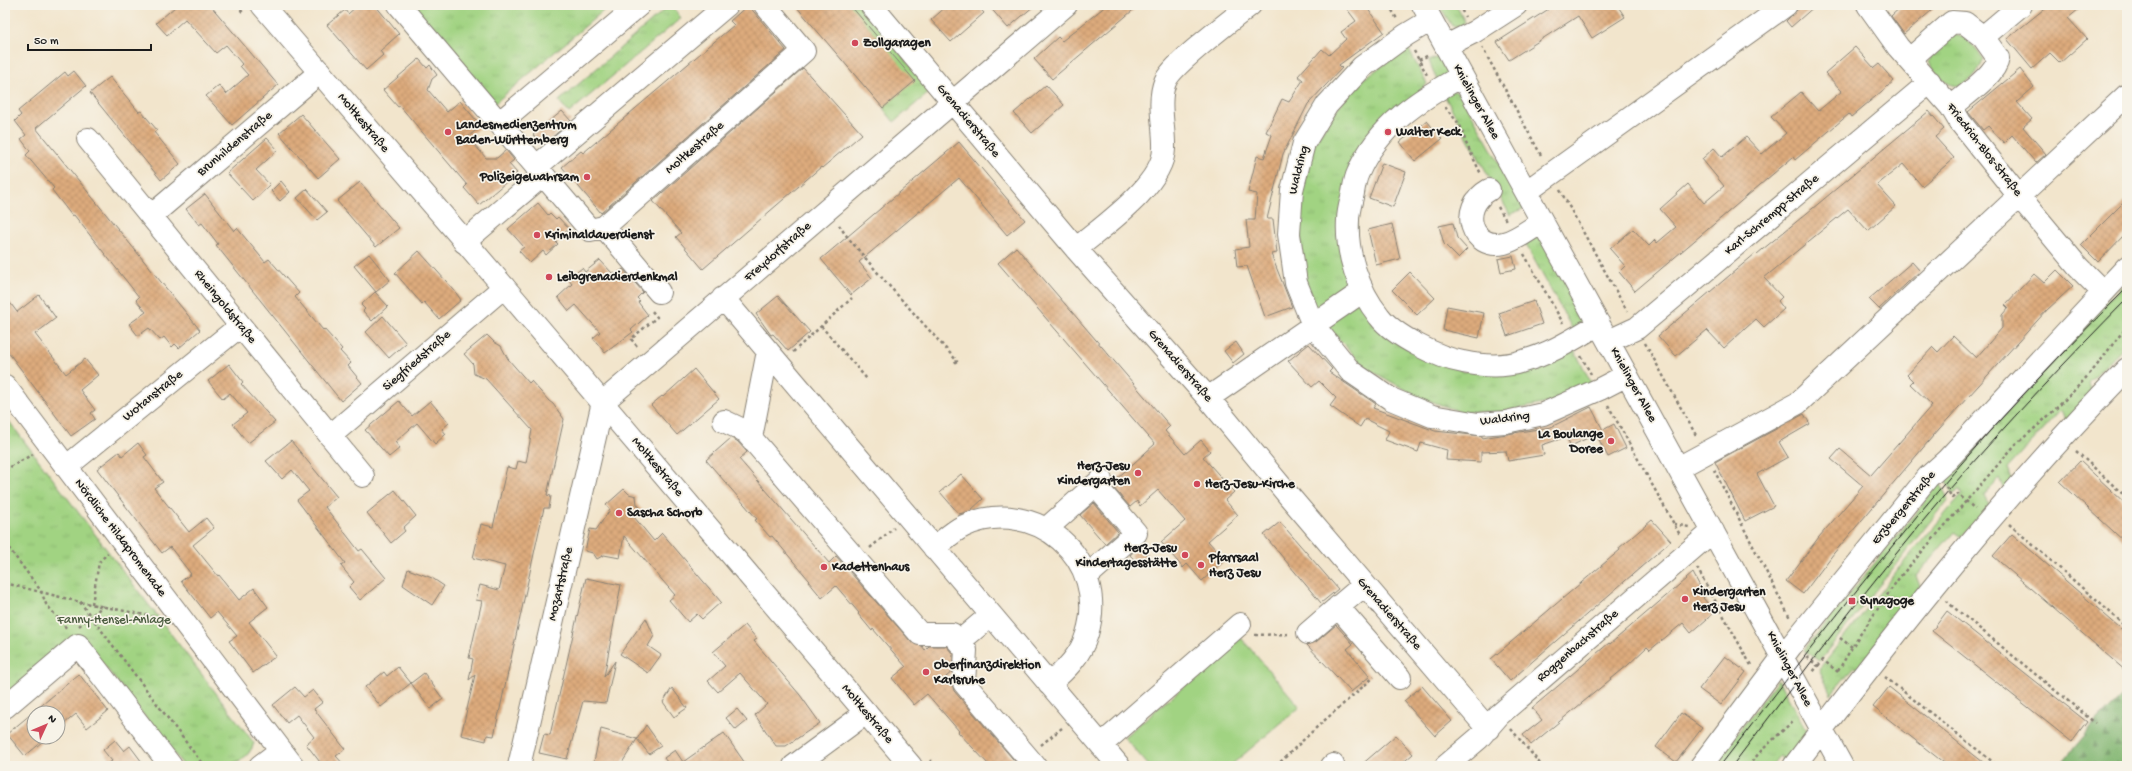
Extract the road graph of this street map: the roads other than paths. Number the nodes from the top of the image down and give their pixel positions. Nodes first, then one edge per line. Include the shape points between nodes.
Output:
1 (262, 5) edge
2 (399, 5) edge
3 (639, 5) edge
4 (727, 5) edge
5 (765, 5) edge
6 (871, 5) edge
7 (1066, 5) edge
8 (1250, 5) edge
9 (1516, 5) edge
10 (1786, 5) edge
11 (1868, 5) edge
12 (2021, 5) edge
13 (1427, 12) edge
14 (1983, 37) junction
15 (1446, 46) junction
16 (1910, 59) junction
17 (320, 72) junction
18 (1462, 76) junction
19 (1930, 82) junction
20 (2127, 95) edge
21 (953, 102) junction
22 (1951, 107) junction
23 (499, 123) junction
24 (88, 139) dead end
25 (540, 171) junction
26 (1489, 190) dead end
27 (1526, 192) junction
28 (2019, 196) junction
29 (151, 216) junction
30 (1542, 222) junction
31 (604, 228) junction
32 (464, 242) junction
33 (1076, 249) junction
34 (2127, 267) edge
35 (504, 287) junction
36 (1363, 291) junction
37 (659, 292) road end
38 (2103, 292) junction
39 (723, 298) junction
40 (1313, 325) junction
41 (240, 326) junction
42 (1604, 333) junction
43 (773, 357) junction
44 (2127, 369) edge
45 (1627, 375) junction
46 (5, 386) edge
47 (1208, 398) junction
48 (603, 402) junction
49 (724, 421) dead end
50 (330, 436) junction
51 (751, 438) junction
52 (66, 467) junction
53 (1678, 468) junction
54 (363, 476) dead end
55 (1046, 529) junction
56 (1713, 531) junction
57 (934, 548) junction
58 (1087, 576) junction
59 (1364, 585) junction
60 (1338, 607) junction
61 (991, 615) junction
62 (1232, 630) road end
63 (1308, 633) road end
64 (959, 642) junction
65 (1782, 657) junction
66 (1394, 672) road end
67 (1049, 684) junction
68 (5, 707) edge
69 (866, 713) junction
70 (1493, 722) junction
71 (1822, 730) junction
72 (1101, 745) junction
73 (287, 758) edge
74 (1031, 762) edge
75 (171, 766) edge
76 (260, 766) edge
77 (519, 766) edge
78 (794, 766) edge
79 (911, 766) edge
80 (1119, 766) edge
81 (1446, 766) edge
82 (1701, 766) edge
83 (1794, 766) edge
84 (1842, 766) edge

1 - 17 street, Moltkestraße
2 - 23 street
3 - 23 street
4 - 25 street
5 - 31 street, Moltkestraße via 804,51
6 - 21 street, Grenadierstraße
7 - 21 street, Freydorfstraße
8 - 33 street via 1169,74 1162,91 1164,142 1161,166 1147,187
9 - 15 street via 1474,32
10 - 27 street
11 - 16 street, Friedrich-Blos-Straße via 1898,47
12 - 14 street
13 - 15 street, Knielinger Allee
13 - 40 street, Waldring via 1406,34 1362,67 1327,105 1304,143 1292,190 1290,234 1296,283
14 - 16 street via 1965,23 1952,22
14 - 22 street via 1998,58 1997,64 1992,72
15 - 18 street, Knielinger Allee
16 - 19 street, Friedrich-Blos-Straße
17 - 29 street, Brunhildenstraße
17 - 32 street, Moltkestraße
18 - 27 street, Knielinger Allee
18 - 36 street via 1406,110 1375,142 1357,174 1348,220 1350,256
19 - 22 street, Friedrich-Blos-Straße
19 - 42 street, Karl-Schrempp-Straße via 1637,328
20 - 28 street
21 - 33 street, Grenadierstraße
21 - 39 street, Freydorfstraße
22 - 28 street, Friedrich-Blos-Straße
23 - 25 street
24 - 29 street, Rheingoldstraße
25 - 31 street via 590,230
25 - 32 street
26 - 30 street via 1478,198 1470,213 1474,229 1486,241 1504,243
27 - 30 street, Knielinger Allee
28 - 38 street, Friedrich-Blos-Straße via 2078,267
28 - 53 street via 1798,403
29 - 41 street, Rheingoldstraße
30 - 42 street, Knielinger Allee
31 - 37 street
32 - 35 street, Moltkestraße
33 - 47 street, Grenadierstraße
34 - 38 street, Erzbergerstraße
35 - 48 street, Moltkestraße
35 - 50 street, Siegfriedstraße
36 - 40 street
36 - 42 street via 1379,317 1401,335 1434,352 1462,362 1492,365 1522,362
38 - 65 street, Erzbergerstraße via 1947,460 1928,477
39 - 43 street
39 - 48 street, Freydorfstraße
40 - 45 street, Waldring via 1350,370 1391,399 1432,416 1478,424 1506,422 1543,414
40 - 47 street
41 - 50 street, Rheingoldstraße
41 - 52 street, Wotanstraße
42 - 45 street, Knielinger Allee
43 - 51 street
43 - 57 street
44 - 71 street via 2064,433 1996,519 1894,636
45 - 53 street, Knielinger Allee
46 - 52 street, Nördliche Hildapromenade
47 - 59 street, Grenadierstraße
48 - 69 street, Moltkestraße
48 - 77 street, Mozartstraße
49 - 51 street via 745,431
50 - 54 street, Rheingoldstraße
51 - 64 street via 920,634 952,634
52 - 73 street, Nördliche Hildapromenade
53 - 56 street, Knielinger Allee
55 - 57 street via 1022,520 992,518 963,526
55 - 58 street via 1064,541
55 - 58 street via 1098,482 1136,533
56 - 65 street, Knielinger Allee
56 - 70 street, Roggenbachstraße
57 - 61 street
58 - 67 street via 1091,606 1087,634 1074,660
59 - 60 street
59 - 70 street, Grenadierstraße
60 - 63 street
60 - 66 street
61 - 64 street
61 - 67 street
62 - 72 street
64 - 74 street via 966,650 964,683
65 - 71 street, Knielinger Allee
65 - 82 street, Erzbergerstraße
67 - 72 street
68 - 75 street via 74,636
69 - 78 street
69 - 79 street, Moltkestraße
70 - 81 street, Roggenbachstraße
71 - 83 street
71 - 84 street, Knielinger Allee
72 - 80 street
73 - 76 street

